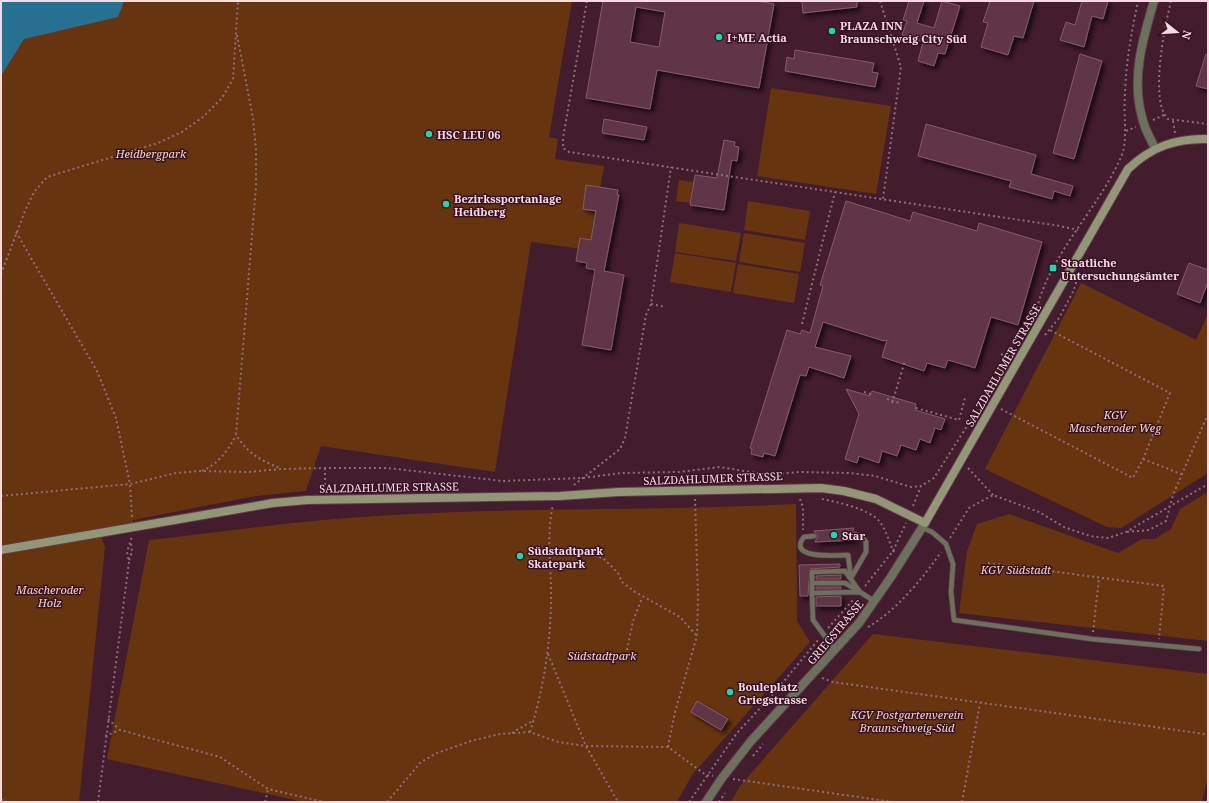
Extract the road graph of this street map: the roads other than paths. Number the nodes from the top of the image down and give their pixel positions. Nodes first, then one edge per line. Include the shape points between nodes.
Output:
1 (1154, 1) edge
2 (1208, 139) edge
3 (1155, 148) junction
4 (924, 526) junction
5 (855, 534) dead end
6 (814, 536) dead end
7 (1, 550) edge
8 (851, 578) junction
9 (812, 583) junction
10 (860, 592) junction
11 (812, 593) junction
12 (874, 601) junction
13 (1199, 649) dead end
14 (835, 650) junction
15 (706, 802) edge

1 - 3 street via 1142,48 1138,82 1142,117
2 - 3 main road, SALZDAHLUMER STRASSE via 1176,141
3 - 4 main road, SALZDAHLUMER STRASSE via 1128,169
4 - 7 main road, SALZDAHLUMER STRASSE via 876,500 827,488 790,487 560,496 326,499 273,503
4 - 12 street, GRIEGSTRASSE
4 - 13 lane via 946,544 953,564 951,592 954,620 1092,639
5 - 8 lane via 866,542 866,552
6 - 8 lane via 804,537 802,540 800,546 805,553 848,555
8 - 9 lane via 845,571 812,572
8 - 10 lane
9 - 10 lane via 845,583
9 - 11 lane
10 - 11 lane
10 - 12 lane
11 - 14 lane via 813,620
12 - 14 street, GRIEGSTRASSE
14 - 15 street, GRIEGSTRASSE via 751,741

